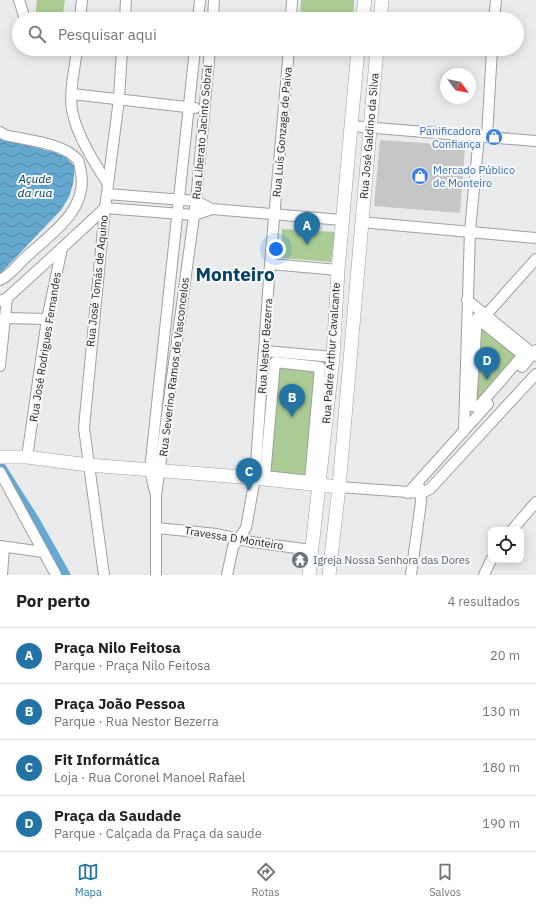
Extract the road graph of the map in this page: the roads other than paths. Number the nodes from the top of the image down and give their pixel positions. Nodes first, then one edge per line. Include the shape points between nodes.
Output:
1 (19, 0) edge
2 (82, 0) edge
3 (126, 0) edge
4 (200, 0) edge
5 (214, 0) edge
6 (292, 0) edge
7 (365, 0) edge
8 (382, 0) edge
9 (496, 0) edge
10 (23, 12) edge
11 (81, 12) edge
12 (125, 12) edge
13 (199, 12) edge
14 (213, 12) edge
15 (291, 12) edge
16 (363, 12) edge
17 (381, 12) edge
18 (495, 12) edge
19 (75, 56) edge
20 (122, 56) edge
21 (194, 56) edge
22 (209, 56) edge
23 (288, 56) edge
24 (357, 56) edge
25 (376, 56) edge
26 (491, 56) edge
27 (72, 94) junction
28 (119, 99) junction
29 (189, 108) junction
30 (204, 109) junction
31 (351, 126) junction
32 (369, 127) junction
33 (0, 132) edge
34 (483, 136) junction
35 (536, 140) edge
36 (107, 189) junction
37 (179, 199) junction
38 (196, 201) junction
39 (105, 208) junction
40 (212, 209) junction
41 (177, 214) junction
42 (274, 214) junction
43 (194, 215) junction
44 (342, 220) junction
45 (361, 222) junction
46 (470, 231) junction
47 (536, 238) edge
48 (62, 248) junction
49 (536, 259) edge
50 (270, 264) junction
51 (338, 270) junction
52 (0, 280) edge
53 (171, 280) junction
54 (184, 281) junction
55 (4, 300) edge
56 (468, 300) junction
57 (486, 315) junction
58 (6, 318) junction
59 (47, 319) junction
60 (265, 351) junction
61 (535, 354) edge
62 (333, 357) junction
63 (0, 366) edge
64 (536, 374) edge
65 (471, 406) joint
66 (464, 431) junction
67 (474, 441) junction
68 (0, 457) edge
69 (27, 457) junction
70 (88, 465) junction
71 (155, 471) junction
72 (0, 472) edge
73 (260, 477) junction
74 (419, 482) junction
75 (319, 485) junction
76 (339, 487) junction
77 (408, 493) junction
78 (422, 493) junction
79 (536, 502) edge
80 (515, 527) edge
81 (157, 528) junction
82 (239, 540) junction
83 (2, 547) edge
84 (311, 550) junction
85 (43, 552) junction
86 (490, 563) edge
87 (2, 575) edge
88 (56, 575) edge
89 (104, 575) edge
90 (156, 575) edge
91 (227, 575) edge
92 (309, 575) edge
93 (329, 575) edge
94 (411, 575) edge
95 (484, 575) edge

1 - 10 street
2 - 11 street
3 - 12 street
4 - 13 street
5 - 14 street
6 - 15 street
7 - 16 main road
8 - 17 main road
9 - 18 street
19 - 27 street
20 - 28 street
21 - 29 street, Rua Severino Ramos de Vasconcelos
22 - 30 street, Rua Liberato Jacinto Sobral
23 - 42 street, Rua Luís Gonzaga de Paiva
24 - 31 main road, Rua José Galdino da Silva
25 - 32 main road, Rua José Galdino da Silva
26 - 34 street
27 - 28 street
27 - 36 street via 72,110 79,131
28 - 29 street
28 - 36 street, Rua José Tomás de Aquino
29 - 30 street
29 - 37 street, Rua Severino Ramos de Vasconcelos
30 - 38 street, Rua Liberato Jacinto Sobral
31 - 32 street
31 - 44 main road, Rua José Galdino da Silva
32 - 34 street
32 - 45 main road, Rua José Galdino da Silva
33 - 52 street via 67,150 78,160 82,182 76,208 61,226
34 - 35 street
34 - 46 street
36 - 37 street
36 - 39 street, Rua José Tomás de Aquino
37 - 38 street
37 - 41 street, Rua Severino Ramos de Vasconcelos
38 - 40 street
38 - 43 street, Rua Liberato Jacinto Sobral
39 - 41 street
39 - 48 street
39 - 70 street, Rua José Tomás de Aquino via 84,428
40 - 42 street
40 - 43 street
41 - 43 street
41 - 53 street, Rua Severino Ramos de Vasconcelos
42 - 44 street
42 - 50 street, Rua Nestor Bezerra
43 - 54 street, Rua Severino Ramos de Vasconcelos
44 - 51 main road, Rua Padre Arthur Cavalcante
45 - 46 street
45 - 76 main road, Rua Padre Arthur Cavalcante
46 - 47 street
46 - 56 street
48 - 55 street
48 - 59 street, Rua José Rodrigues Fernandes
49 - 57 street
50 - 51 street
50 - 60 street, Rua Nestor Bezerra
51 - 62 main road, Rua Padre Arthur Cavalcante
53 - 54 street
53 - 71 street, Rua Severino Ramos de Vasconcelos
54 - 71 street, Rua Severino Ramos de Vasconcelos
55 - 58 street
56 - 57 street
56 - 66 street
57 - 61 street
58 - 59 street
58 - 63 street
59 - 69 street, Rua José Rodrigues Fernandes
60 - 62 street
60 - 73 street, Rua Nestor Bezerra
61 - 66 street
62 - 75 main road, Rua Padre Arthur Cavalcante
64 - 67 street
65 - 65 street via 472,398 477,318 523,355 478,407
66 - 67 street
66 - 74 street
67 - 78 street via 430,490
68 - 69 main road
69 - 70 main road
70 - 71 main road
70 - 89 street, Rua José Tomás de Aquino
71 - 73 main road
71 - 81 street
72 - 85 street
73 - 73 street via 275,362 320,367 310,481
73 - 75 main road
73 - 82 street via 246,528
74 - 77 street
74 - 78 street
75 - 76 main road
75 - 84 main road, Rua Padre Arthur Cavalcante
76 - 77 street
76 - 93 main road, Rua Padre Arthur Cavalcante
77 - 78 street
78 - 94 street
79 - 80 street
81 - 82 street, Travessa D Monteiro via 216,534
81 - 90 street
82 - 84 street, Travessa D Monteiro
82 - 91 street via 231,554
83 - 85 street
83 - 87 street
84 - 92 main road, Rua Padre Arthur Cavalcante
85 - 88 street
86 - 95 street

